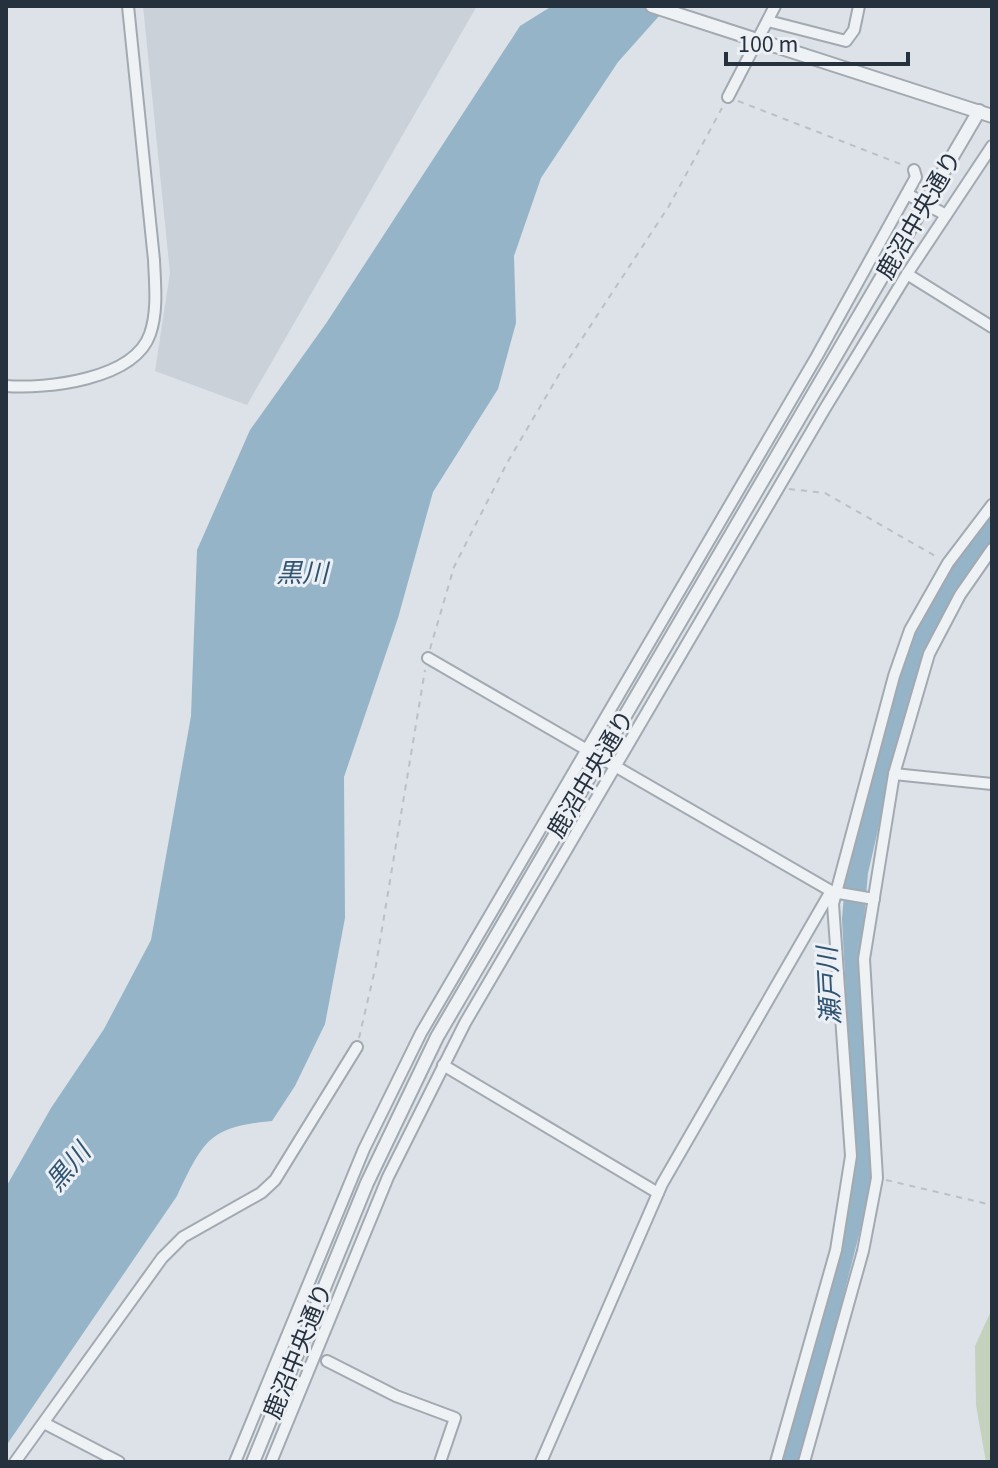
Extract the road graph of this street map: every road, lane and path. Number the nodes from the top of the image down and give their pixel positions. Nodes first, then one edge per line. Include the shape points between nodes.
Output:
1 (128, 6) edge
2 (652, 6) edge
3 (775, 6) edge
4 (859, 6) edge
5 (768, 21) junction
6 (754, 39) junction
7 (728, 97) junction
8 (986, 114) edge
9 (992, 146) edge
10 (914, 170) joint
11 (907, 194) junction
12 (926, 204) junction
13 (946, 215) junction
14 (907, 274) junction
15 (992, 327) edge
16 (817, 356) junction
17 (832, 364) junction
18 (847, 373) junction
19 (6, 386) edge
20 (781, 485) junction
21 (992, 505) edge
22 (992, 549) edge
23 (948, 563) junction
24 (428, 658) junction
25 (585, 749) junction
26 (601, 758) junction
27 (615, 766) junction
28 (894, 774) junction
29 (992, 784) edge
30 (834, 892) junction
31 (874, 899) junction
32 (357, 1047) joint
33 (443, 1065) junction
34 (877, 1178) junction
35 (658, 1193) junction
36 (992, 1205) edge
37 (327, 1361) dead end
38 (44, 1423) junction
39 (15, 1462) edge
40 (119, 1462) edge
41 (235, 1462) edge
42 (253, 1462) edge
43 (271, 1462) edge
44 (440, 1462) edge
45 (541, 1462) edge
46 (776, 1462) edge
47 (804, 1462) edge

1 - 19 street via 154,260 149,337 129,360 60,387
2 - 6 street
3 - 5 street
4 - 5 street via 846,41
5 - 6 street
6 - 7 street
6 - 8 street
7 - 10 path
7 - 24 path via 669,206 507,463 454,567
8 - 12 street, 鹿沼中央通り
9 - 13 street
10 - 11 street via 917,175
11 - 12 street
11 - 16 street
12 - 13 street
12 - 17 street, 鹿沼中央通り
13 - 14 street
14 - 15 street
14 - 18 street
16 - 17 street
16 - 25 street
17 - 18 street
17 - 26 street, 鹿沼中央通り
18 - 20 street
20 - 23 path via 825,493
20 - 27 street
21 - 23 street
22 - 28 street via 929,654
23 - 30 street via 910,630 894,676
24 - 25 street
24 - 32 path
25 - 26 street
25 - 41 street via 394,1086
26 - 27 street
26 - 42 street, 鹿沼中央通り via 418,1074 367,1183
27 - 30 street
27 - 33 street
28 - 29 street
28 - 31 street
30 - 31 street
30 - 35 street
30 - 46 street via 851,1156 836,1250
31 - 34 street via 864,959
32 - 38 street via 275,1180 183,1237 162,1258
33 - 35 street
33 - 43 street via 388,1177
34 - 36 path
34 - 47 street via 863,1251
35 - 45 street
37 - 44 street via 455,1418
38 - 39 street
38 - 40 street

